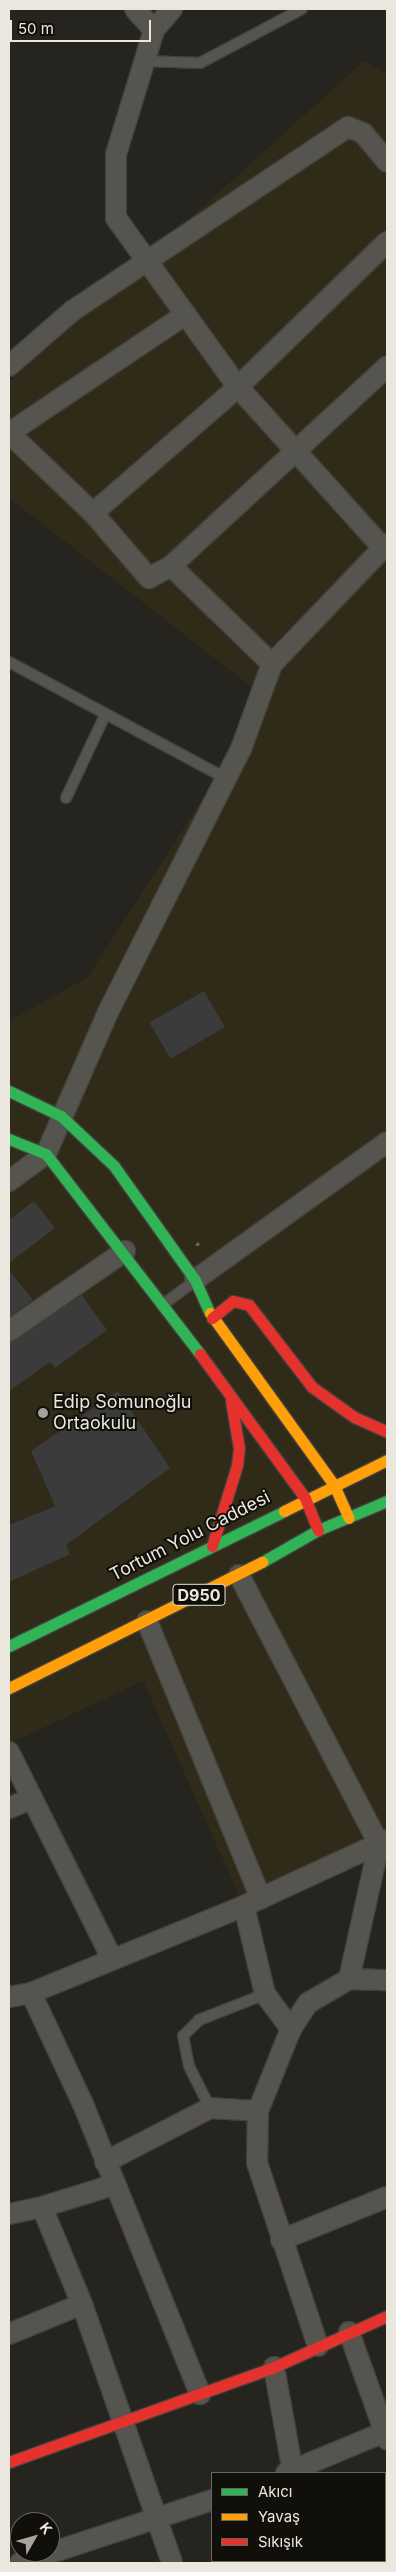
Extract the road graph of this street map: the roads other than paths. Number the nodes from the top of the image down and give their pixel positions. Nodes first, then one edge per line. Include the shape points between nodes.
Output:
1 (135, 9) edge
2 (172, 9) edge
3 (302, 9) edge
4 (154, 30) junction
5 (145, 61) junction
6 (387, 162) edge
7 (387, 242) edge
8 (146, 266) junction
9 (186, 314) junction
10 (9, 366) edge
11 (387, 368) edge
12 (238, 387) junction
13 (9, 433) edge
14 (297, 449) junction
15 (93, 513) junction
16 (385, 546) edge
17 (171, 566) junction
18 (9, 662) edge
19 (272, 664) junction
20 (105, 715) junction
21 (227, 779) junction
22 (66, 798) dead end
23 (9, 1091) edge
24 (61, 1116) junction
25 (9, 1139) edge
26 (387, 1142) edge
27 (46, 1154) junction
28 (9, 1182) edge
29 (125, 1251) junction
30 (195, 1280) junction
31 (164, 1304) junction
32 (212, 1318) junction
33 (9, 1330) edge
34 (230, 1394) junction
35 (387, 1432) edge
36 (387, 1460) edge
37 (334, 1485) junction
38 (305, 1498) junction
39 (387, 1501) edge
40 (349, 1518) junction
41 (318, 1530) junction
42 (212, 1546) junction
43 (239, 1575) junction
44 (147, 1621) junction
45 (9, 1646) edge
46 (9, 1688) edge
47 (9, 1752) edge
48 (32, 1798) junction
49 (9, 1808) edge
50 (383, 1842) edge
51 (253, 1902) junction
52 (112, 1959) junction
53 (349, 1979) junction
54 (387, 1980) edge
55 (31, 1993) junction
56 (265, 1994) junction
57 (9, 1997) edge
58 (291, 2029) junction
59 (210, 2108) junction
60 (258, 2111) junction
61 (105, 2162) junction
62 (113, 2185) junction
63 (387, 2197) edge
64 (42, 2207) junction
65 (9, 2214) edge
66 (281, 2240) junction
67 (82, 2304) junction
68 (387, 2316) edge
69 (349, 2332) junction
70 (9, 2334) edge
71 (318, 2346) junction
72 (274, 2368) junction
73 (200, 2394) junction
74 (122, 2424) junction
75 (387, 2434) edge
76 (9, 2462) edge
77 (291, 2472) edge
78 (211, 2500) edge
79 (158, 2521) junction
80 (20, 2563) edge
81 (172, 2563) edge

1 - 4 street
2 - 4 street
3 - 5 lane via 200,63
4 - 5 street
5 - 8 street via 116,154 116,218
6 - 8 street via 363,133 348,127
7 - 12 street
8 - 9 street
8 - 10 street via 72,311
9 - 12 street
9 - 13 street
11 - 14 street
12 - 14 street
12 - 15 street
13 - 15 street
14 - 16 street
14 - 17 street
15 - 17 street via 149,578
16 - 19 street
17 - 19 street
18 - 20 lane
19 - 21 street
20 - 21 lane
20 - 22 lane
21 - 24 street via 108,1012
23 - 24 main road
24 - 27 street
24 - 30 main road via 114,1166
25 - 27 main road
26 - 30 street
27 - 28 street
27 - 29 main road
29 - 31 main road
29 - 33 street
30 - 31 lane
30 - 32 main road
31 - 34 main road
32 - 35 main road via 233,1301 249,1305 312,1387 354,1417
32 - 37 main road
34 - 38 main road
34 - 42 main road via 238,1456 234,1486
36 - 37 main road, Tortum Yolu Caddesi / D950
37 - 38 main road, Tortum Yolu Caddesi / D950
37 - 40 main road
38 - 41 main road
38 - 42 main road, Tortum Yolu Caddesi / D950
39 - 40 main road, D950
40 - 41 main road, D950
41 - 43 main road, D950
42 - 45 main road, Tortum Yolu Caddesi / D950
43 - 44 main road, D950
43 - 50 street
44 - 46 main road, D950
44 - 51 street
47 - 48 street
48 - 49 street
48 - 52 street
50 - 51 street
50 - 53 street
51 - 52 street
51 - 56 street
52 - 55 street
53 - 54 street
53 - 58 street via 308,2003
55 - 57 street
55 - 61 street
56 - 58 street
56 - 59 lane via 199,2020 183,2036 189,2066
58 - 60 street
59 - 60 street
59 - 61 street
60 - 66 street via 257,2163
61 - 62 street
62 - 64 street
62 - 73 street
63 - 66 street
64 - 65 street
64 - 67 street
66 - 71 street
67 - 70 street
67 - 74 street
68 - 69 main road
69 - 71 main road
69 - 75 street
71 - 72 main road
72 - 73 main road
72 - 77 street
73 - 74 main road
74 - 76 main road
74 - 79 street
75 - 77 street
78 - 79 street
79 - 80 street
79 - 81 street

